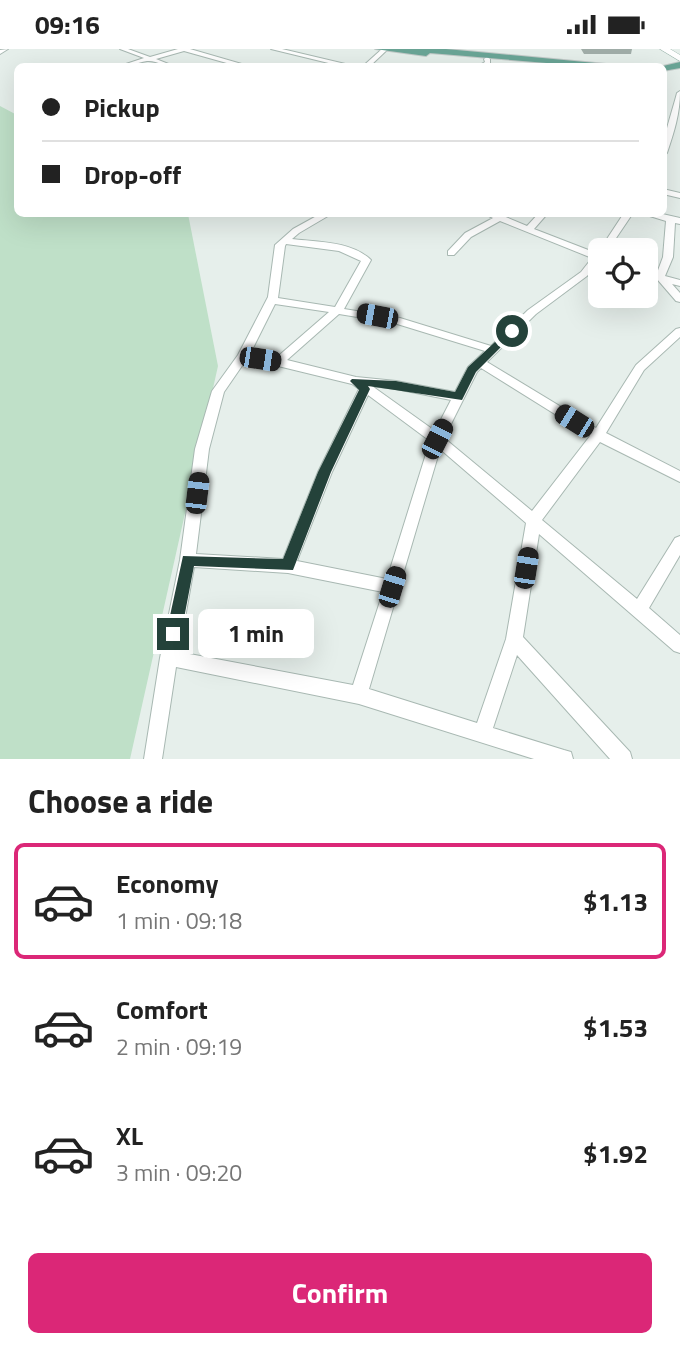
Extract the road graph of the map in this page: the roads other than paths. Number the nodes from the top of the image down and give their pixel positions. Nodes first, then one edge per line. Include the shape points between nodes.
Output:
1 (5, 49) edge
2 (123, 49) edge
3 (184, 49) edge
4 (274, 49) edge
5 (379, 49) edge
6 (384, 49) edge
7 (414, 49) edge
8 (664, 49) edge
9 (475, 51) edge
10 (0, 52) edge
11 (150, 58) junction
12 (680, 59) edge
13 (326, 61) junction
14 (231, 62) joint
15 (133, 63) edge
16 (163, 63) edge
17 (235, 63) edge
18 (322, 63) edge
19 (336, 63) edge
20 (369, 63) edge
21 (488, 63) edge
22 (594, 63) edge
23 (680, 93) edge
24 (679, 104) edge
25 (677, 126) edge
26 (322, 217) edge
27 (540, 217) edge
28 (625, 217) edge
29 (500, 218) joint
30 (676, 220) edge
31 (529, 229) junction
32 (611, 238) edge
33 (283, 241) junction
34 (588, 251) edge
35 (452, 253) dead end
36 (668, 257) junction
37 (680, 258) edge
38 (588, 269) edge
39 (660, 277) junction
40 (680, 282) edge
41 (680, 299) edge
42 (272, 300) junction
43 (339, 309) junction
44 (680, 331) edge
45 (493, 350) junction
46 (243, 356) junction
47 (278, 362) junction
48 (480, 362) junction
49 (360, 385) junction
50 (458, 397) junction
51 (598, 435) junction
52 (437, 439) junction
53 (680, 477) edge
54 (534, 520) junction
55 (680, 542) edge
56 (188, 560) junction
57 (288, 566) junction
58 (392, 587) junction
59 (639, 610) junction
60 (514, 639) junction
61 (680, 645) edge
62 (169, 658) junction
63 (359, 695) junction
64 (482, 734) junction
65 (153, 759) edge
66 (564, 759) edge
67 (623, 759) edge

1 - 10 street
2 - 11 street
3 - 11 street
3 - 14 street
4 - 13 street
5 - 6 main road
6 - 20 street
6 - 21 main road
7 - 9 main road
8 - 12 main road
9 - 22 main road
11 - 15 street
11 - 16 street
13 - 18 street
13 - 19 street
14 - 17 street
23 - 24 street
24 - 25 street
26 - 33 street
27 - 31 street
28 - 32 street
29 - 31 street
29 - 35 street via 468,235
30 - 36 street
31 - 34 street
33 - 42 street
33 - 43 street via 362,255 364,266
36 - 37 street
36 - 39 street
38 - 45 street via 532,312
39 - 40 street
39 - 41 street
42 - 43 street
42 - 46 street
43 - 45 street via 396,320
43 - 47 street
44 - 51 street via 640,368
45 - 48 street
46 - 47 street
46 - 56 street via 218,391 210,419
47 - 49 street
48 - 50 street
48 - 51 street
49 - 50 street via 396,385
49 - 52 street
49 - 57 street
50 - 52 street
51 - 53 street
51 - 54 street
52 - 54 street
52 - 58 street
54 - 59 street
54 - 60 street
55 - 59 street
56 - 57 street
56 - 62 street
57 - 58 street
58 - 63 street
59 - 61 street
60 - 64 street
60 - 67 street
62 - 63 street
62 - 65 street
63 - 64 street
64 - 66 street

